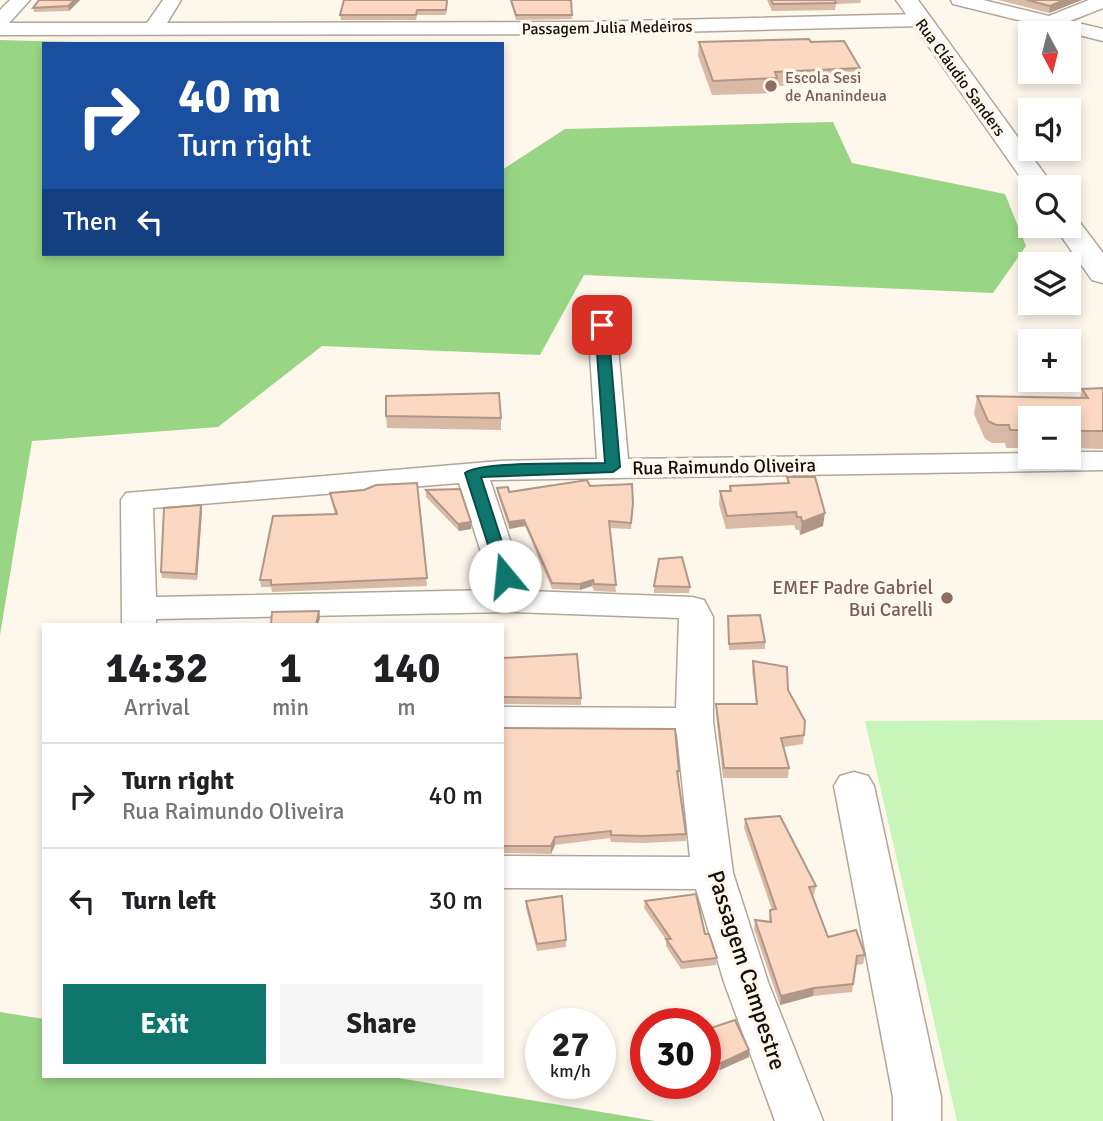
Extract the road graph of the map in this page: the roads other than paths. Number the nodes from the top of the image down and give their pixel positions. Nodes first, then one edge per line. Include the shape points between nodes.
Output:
1 (21, 0) edge
2 (172, 0) edge
3 (907, 0) edge
4 (960, 0) edge
5 (1103, 1) edge
6 (604, 7) dead end
7 (920, 20) junction
8 (1047, 21) edge
9 (1053, 21) edge
10 (0, 22) edge
11 (610, 28) junction
12 (0, 29) edge
13 (153, 29) junction
14 (1082, 30) edge
15 (1103, 35) edge
16 (1032, 175) edge
17 (1077, 238) edge
18 (1103, 274) edge
19 (602, 325) dead end
20 (1103, 461) edge
21 (613, 467) junction
22 (472, 473) junction
23 (513, 601) junction
24 (139, 617) edge
25 (504, 720) edge
26 (694, 722) junction
27 (854, 786) dead end
28 (504, 872) edge
29 (712, 873) junction
30 (799, 1121) edge
31 (917, 1121) edge

1 - 10 street
2 - 13 street
3 - 7 main road, Rua Cláudio Sanders
4 - 8 street
5 - 9 street
6 - 11 street
7 - 11 street, Passagem Julia Medeiros
7 - 16 main road, Rua Cláudio Sanders
11 - 13 street, Passagem Julia Medeiros via 271,19
12 - 13 street, Passagem Julia Medeiros
14 - 15 street
17 - 18 main road
19 - 21 street
20 - 21 street, Rua Raimundo Oliveira
21 - 22 street, Rua Raimundo Oliveira
22 - 23 street
22 - 24 street, Rua Raimundo Oliveira via 136,500
23 - 24 street
23 - 26 street, Passagem Campestre via 692,608 696,617
25 - 26 street
26 - 29 street, Passagem Campestre
27 - 31 street via 917,1097
28 - 29 street
29 - 30 street, Passagem Campestre via 746,982

